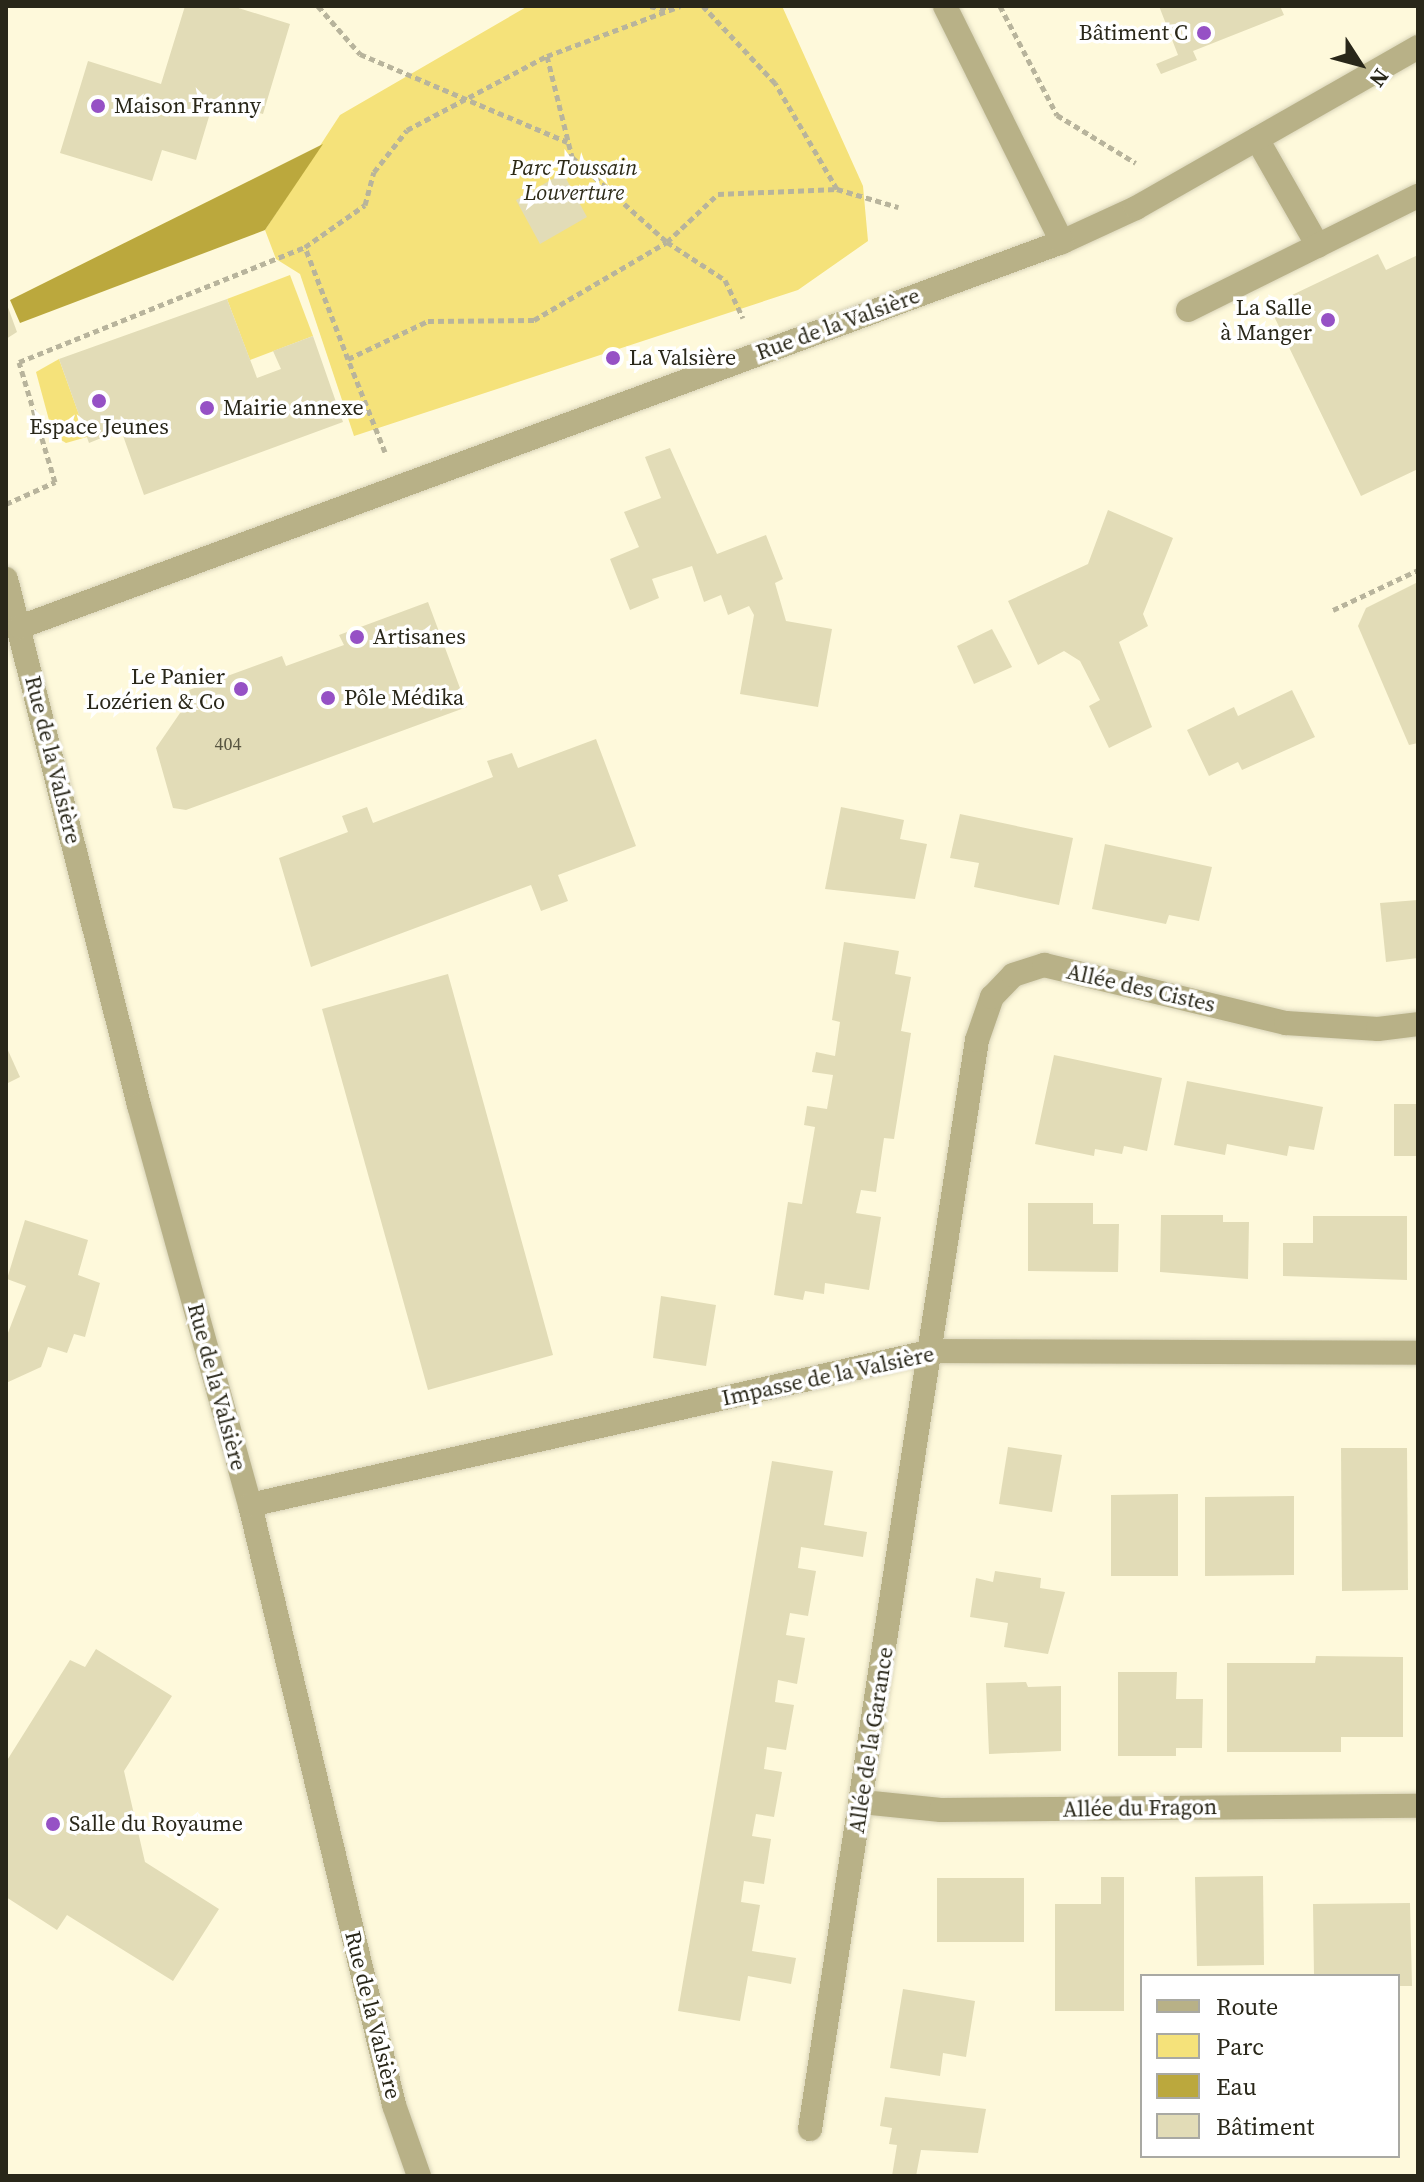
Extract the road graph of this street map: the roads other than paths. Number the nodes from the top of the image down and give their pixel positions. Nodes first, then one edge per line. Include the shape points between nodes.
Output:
1 (945, 6) edge
2 (1418, 47) edge
3 (1257, 139) junction
4 (1418, 196) edge
5 (1062, 242) junction
6 (1318, 246) junction
7 (1188, 310) dead end
8 (6, 579) edge
9 (20, 627) junction
10 (1418, 1024) edge
11 (933, 1351) junction
12 (1418, 1353) edge
13 (250, 1505) junction
14 (862, 1802) junction
15 (1418, 1806) edge
16 (810, 2129) dead end
17 (419, 2176) edge

1 - 5 street
2 - 3 street, Rue de la Valsière
3 - 5 street, Rue de la Valsière
3 - 6 street
4 - 6 street
5 - 9 street, Rue de la Valsière
6 - 7 street
8 - 9 street
9 - 13 street, Rue de la Valsière via 139,1105
10 - 11 street, Allée des Cistes via 1378,1029 1286,1023 1044,965 1013,975 992,997 977,1040
11 - 12 street, Impasse de la Valsière
11 - 13 street, Impasse de la Valsière
11 - 14 street, Allée de la Garance
13 - 17 street, Rue de la Valsière via 394,2105
14 - 15 street, Allée du Fragon via 941,1810
14 - 16 street, Allée de la Garance

